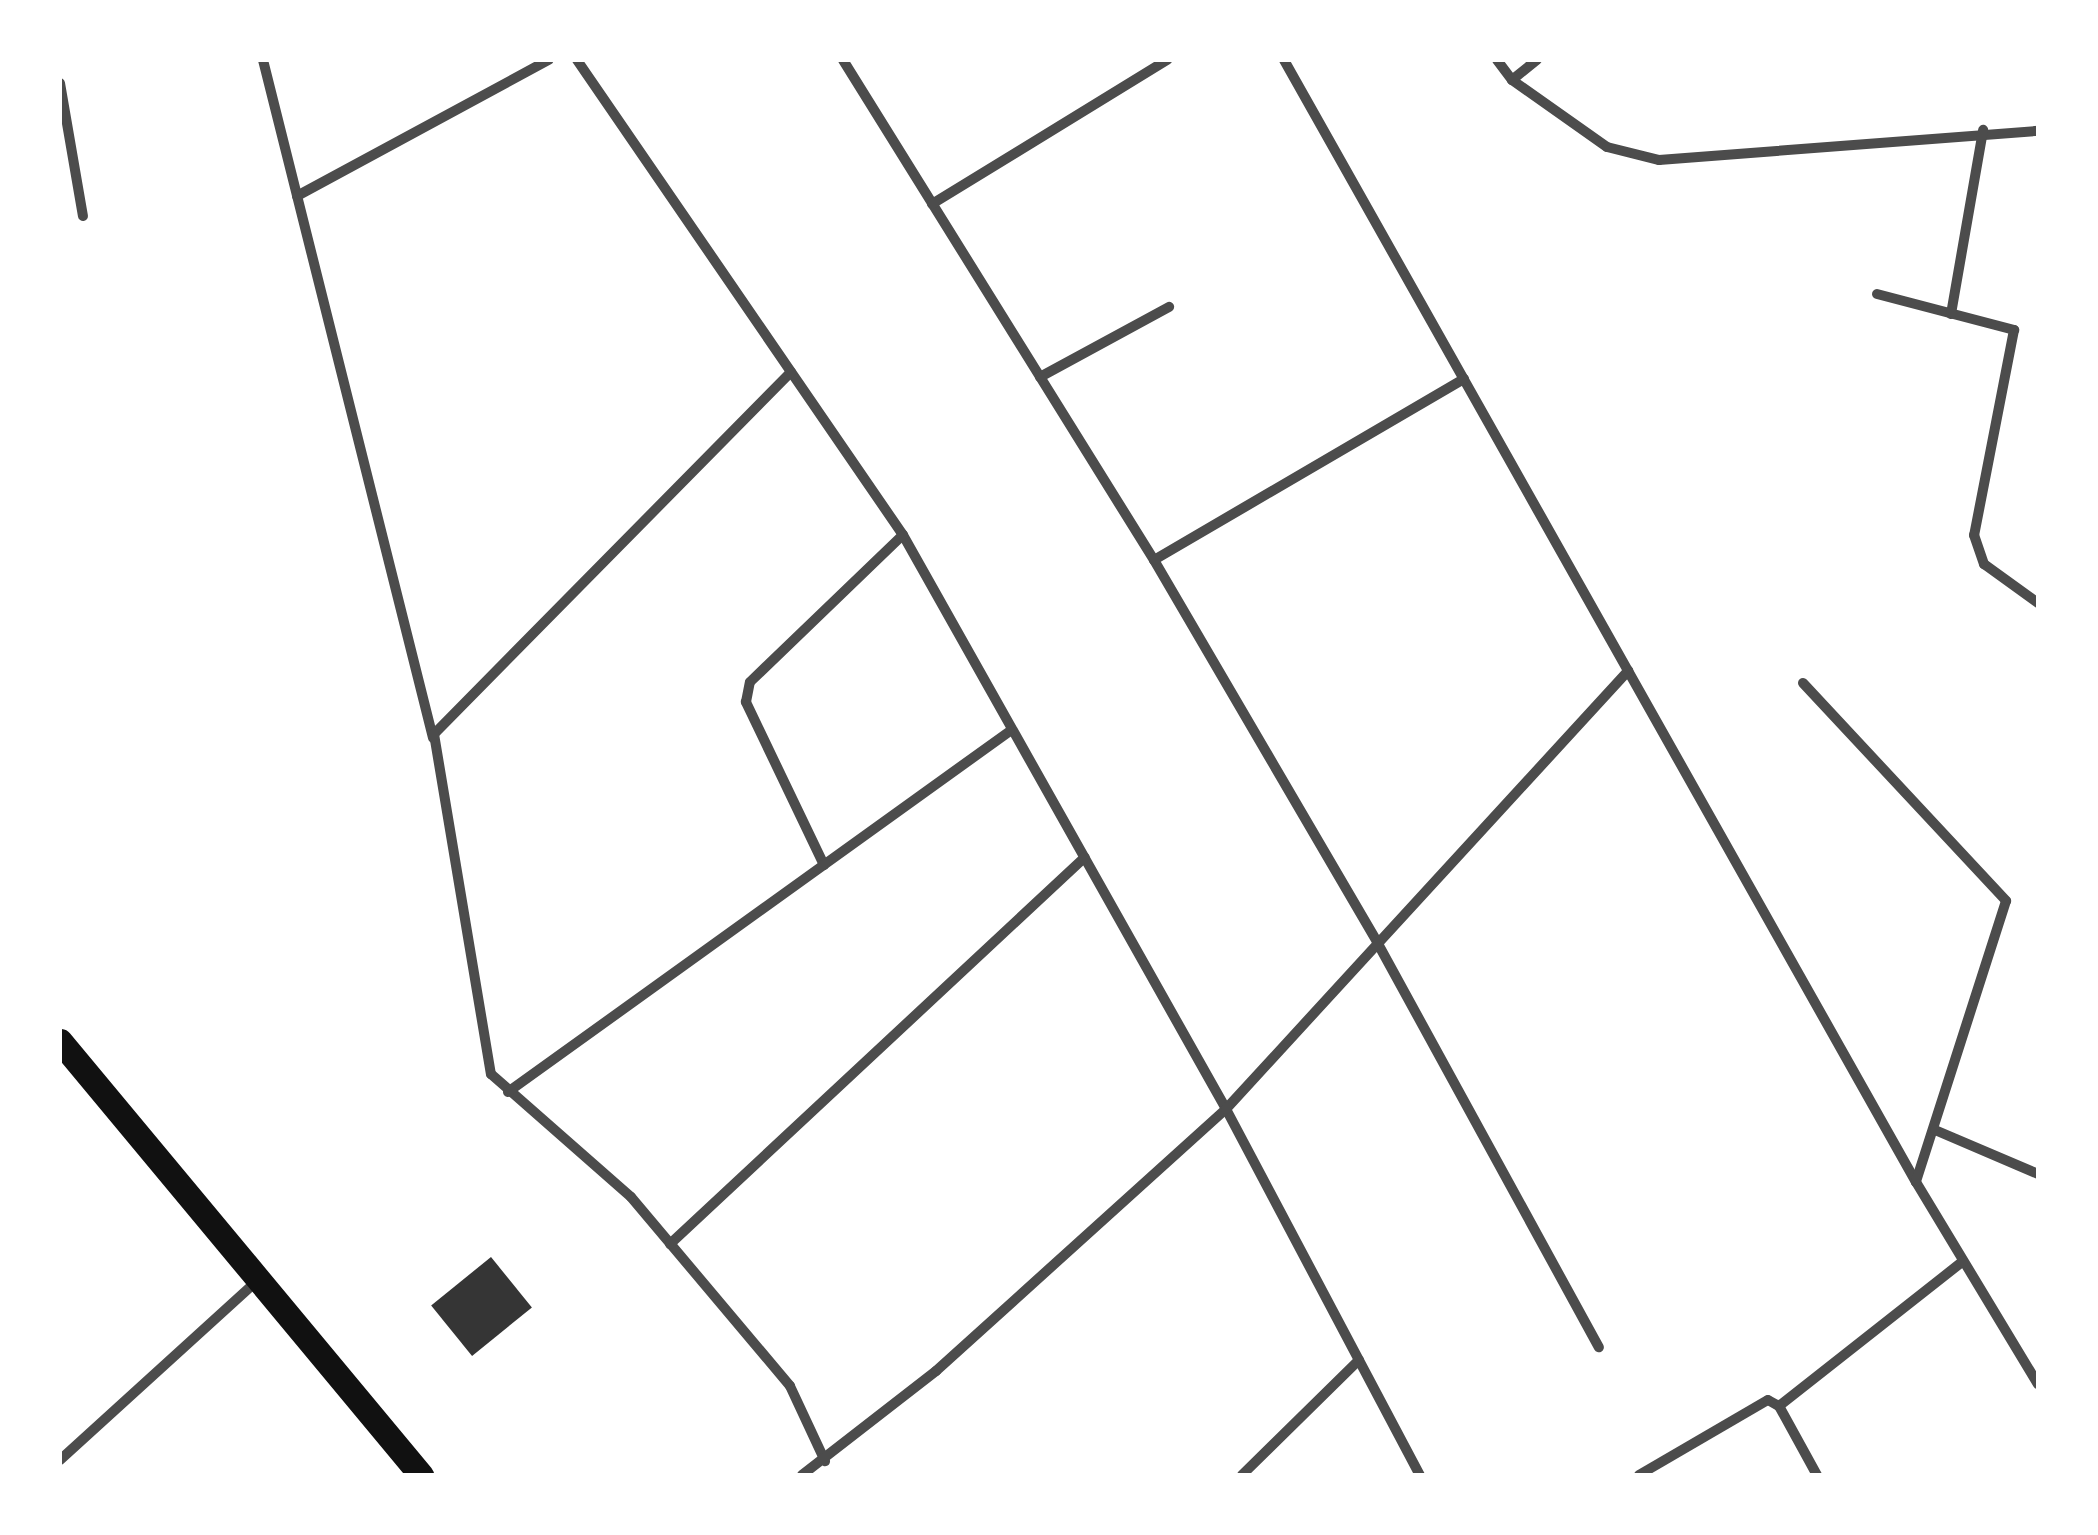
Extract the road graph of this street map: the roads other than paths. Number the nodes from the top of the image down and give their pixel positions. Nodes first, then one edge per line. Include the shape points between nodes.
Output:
1 (263, 60) edge
2 (550, 60) edge
3 (576, 60) edge
4 (860, 60) edge
5 (1168, 60) edge
6 (1284, 60) edge
7 (1497, 60) edge
8 (1537, 60) edge
9 (846, 65) edge
10 (1512, 80) junction
11 (60, 82) edge
12 (1984, 130) junction
13 (2038, 131) edge
14 (297, 196) junction
15 (932, 204) junction
16 (83, 216) dead end
17 (1877, 294) dead end
18 (1170, 306) dead end
19 (1951, 314) junction
20 (791, 372) junction
21 (1040, 377) junction
22 (1464, 379) junction
23 (903, 534) junction
24 (1154, 560) junction
25 (2038, 603) edge
26 (1628, 672) junction
27 (1803, 683) dead end
28 (1010, 731) junction
29 (436, 752) junction
30 (1085, 857) junction
31 (824, 865) junction
32 (1377, 942) junction
33 (60, 1041) edge
34 (508, 1092) junction
35 (1226, 1109) junction
36 (1936, 1130) junction
37 (2038, 1174) edge
38 (1916, 1182) junction
39 (670, 1244) junction
40 (1964, 1260) junction
41 (258, 1280) junction
42 (1598, 1347) dead end
43 (1359, 1360) junction
44 (2038, 1384) edge
45 (1779, 1406) junction
46 (60, 1460) edge
47 (825, 1461) junction
48 (421, 1475) edge
49 (802, 1475) edge
50 (1242, 1475) edge
51 (1420, 1475) edge
52 (1639, 1475) edge
53 (1817, 1475) edge

1 - 14 street
2 - 14 street
3 - 20 street
4 - 9 street
5 - 15 street
6 - 22 street
7 - 10 street
8 - 10 street
9 - 15 street
10 - 12 street via 1608,147 1659,160
11 - 16 street
12 - 13 street
12 - 19 street
14 - 29 street
15 - 21 street
17 - 19 street
18 - 21 street
19 - 25 street via 2014,330 1974,535 1984,564
20 - 23 street
20 - 29 street via 434,734
21 - 24 street
22 - 24 street
22 - 26 street
23 - 28 street
23 - 31 street via 750,682 746,702
24 - 32 street
26 - 32 street
26 - 38 street
27 - 36 street via 2006,901
28 - 30 street
28 - 31 street
29 - 34 street via 492,1074
30 - 35 street
30 - 39 street
31 - 34 street
32 - 35 street
32 - 42 street
33 - 41 main road
34 - 39 street via 631,1196
35 - 43 street
35 - 47 street via 936,1371
36 - 37 street
36 - 38 street
38 - 40 street
39 - 47 street via 790,1386
40 - 44 street
40 - 45 street
41 - 46 street
41 - 48 main road
43 - 50 street
43 - 51 street
45 - 52 street via 1768,1400
45 - 53 street
47 - 49 street

